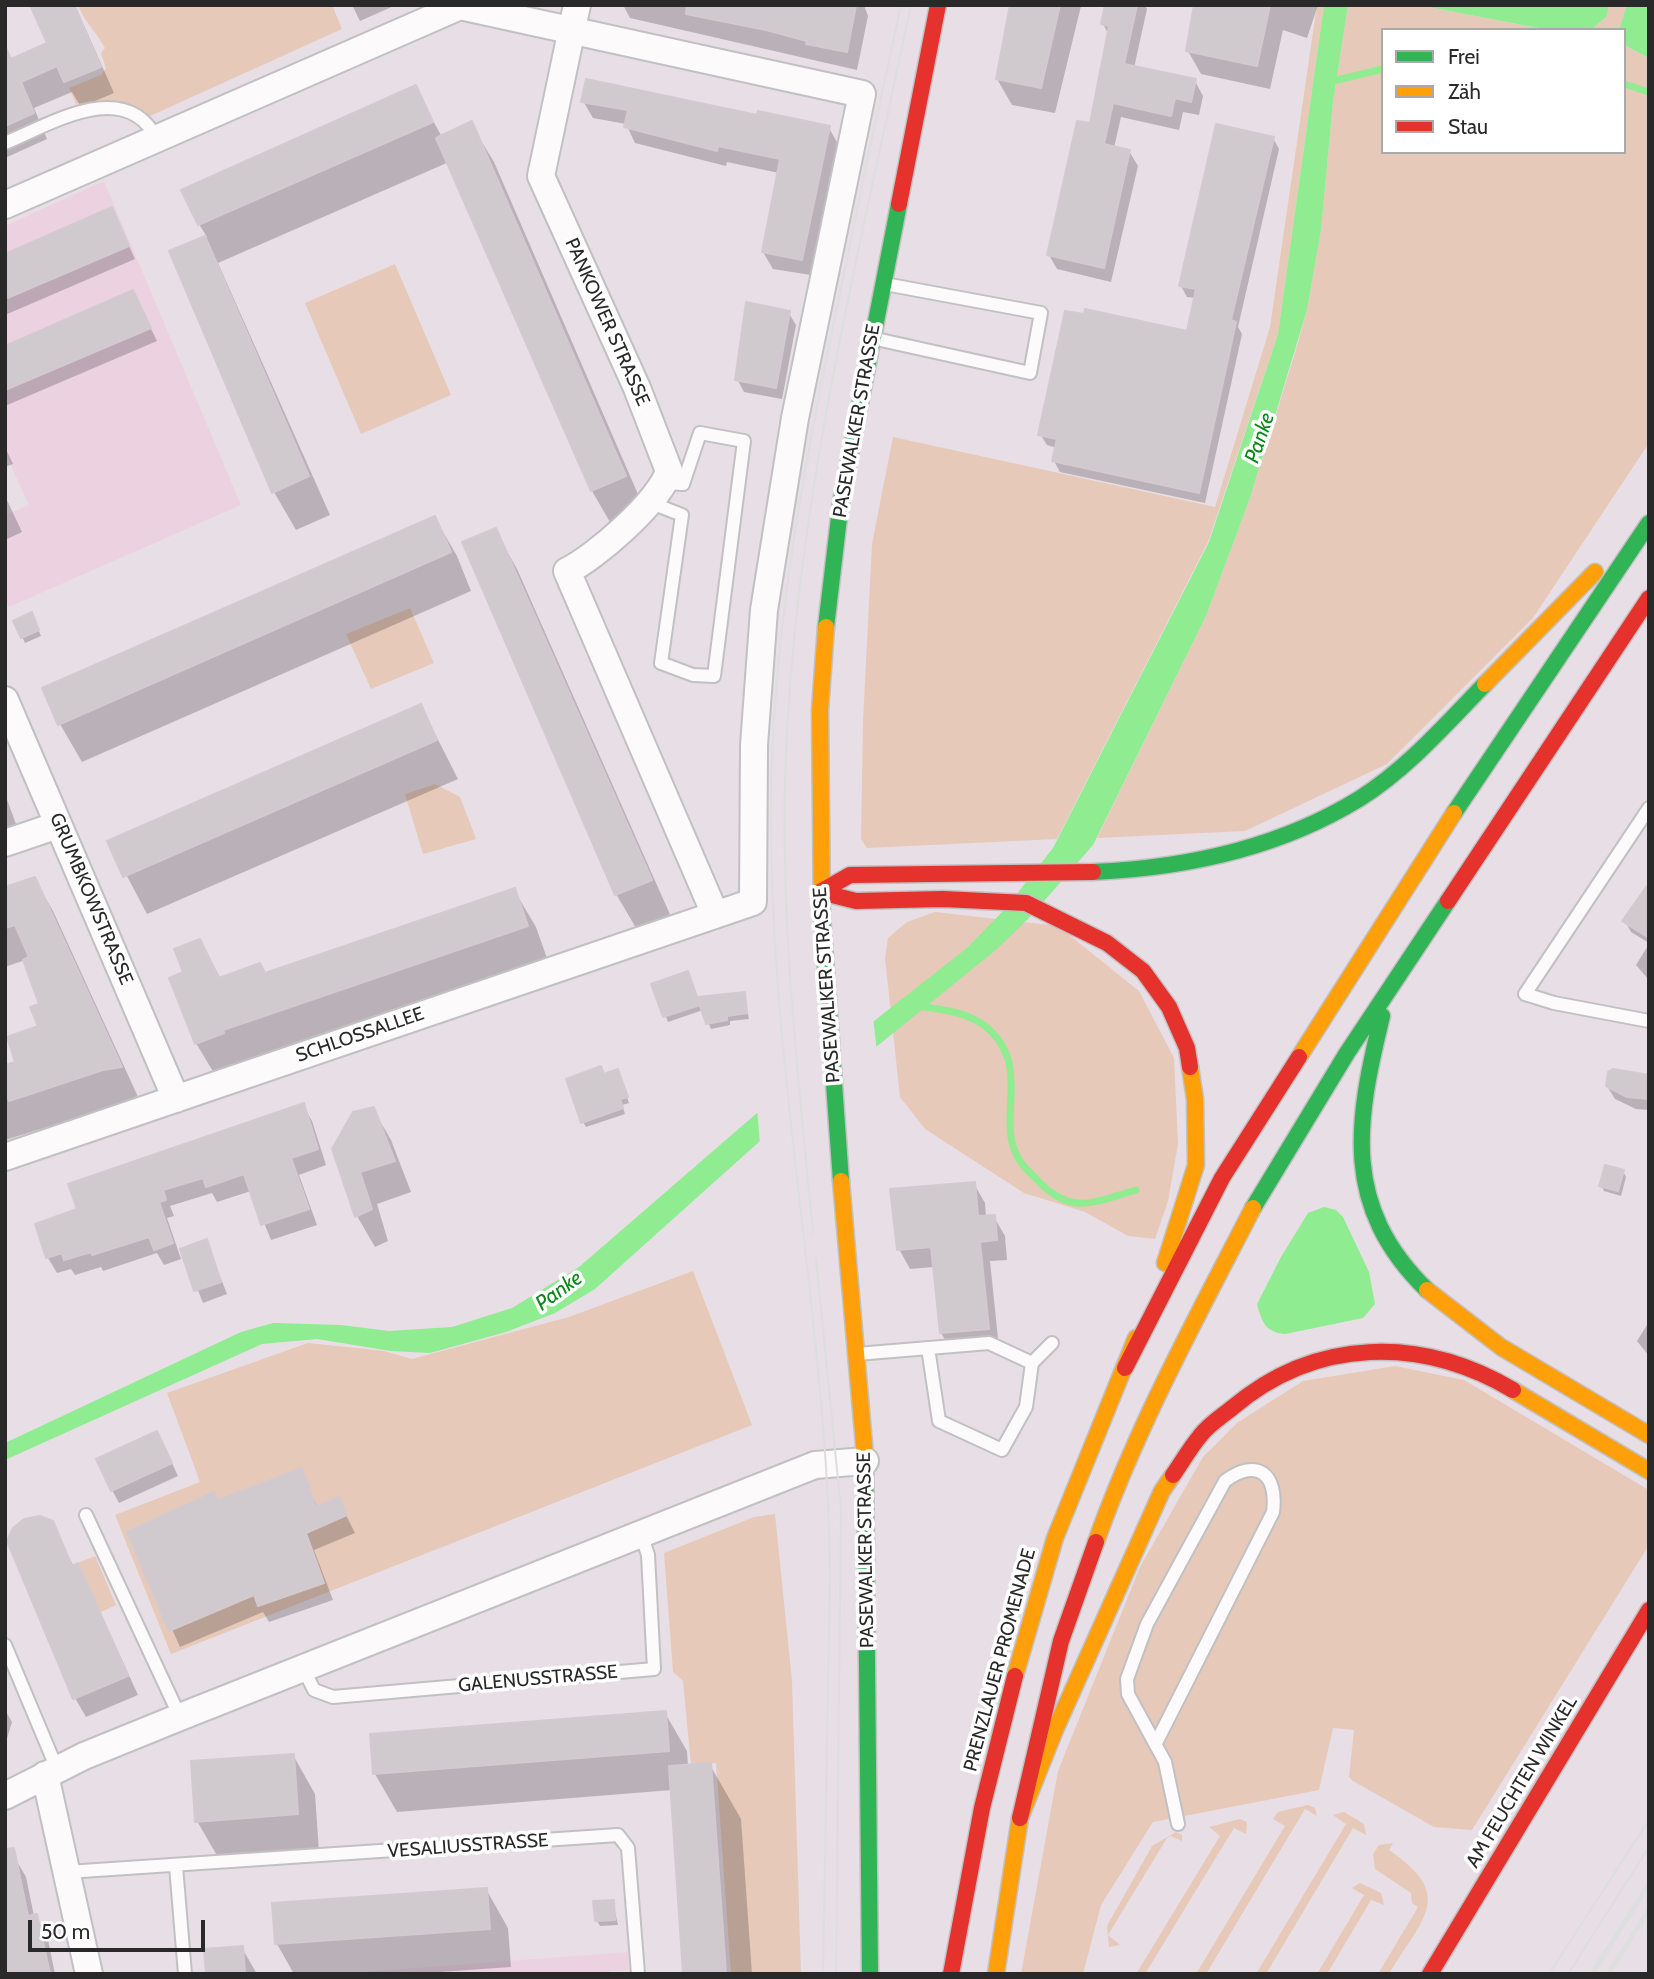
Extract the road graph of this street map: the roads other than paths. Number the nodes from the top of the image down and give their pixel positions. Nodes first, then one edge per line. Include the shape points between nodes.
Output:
1 (938, 5) edge
2 (574, 18) edge
3 (158, 139) junction
4 (5, 143) edge
5 (5, 205) edge
6 (883, 284) junction
7 (872, 339) junction
8 (657, 492) junction
9 (1649, 521) edge
10 (1649, 598) edge
11 (5, 700) edge
12 (1649, 808) edge
13 (58, 825) junction
14 (5, 843) edge
15 (820, 892) junction
16 (715, 914) junction
17 (1386, 996) junction
18 (1649, 1021) edge
19 (176, 1099) junction
20 (5, 1157) edge
21 (1052, 1343) dead end
22 (928, 1348) junction
23 (857, 1354) junction
24 (1032, 1363) junction
25 (1125, 1368) junction
26 (1649, 1435) edge
27 (865, 1461) junction
28 (1649, 1471) edge
29 (86, 1515) dead end
30 (641, 1534) junction
31 (1649, 1611) edge
32 (5, 1644) edge
33 (303, 1668) junction
34 (180, 1717) junction
35 (1156, 1743) junction
36 (51, 1772) junction
37 (5, 1796) edge
38 (1020, 1818) junction
39 (1178, 1824) dead end
40 (176, 1866) junction
41 (67, 1872) junction
42 (89, 1974) edge
43 (185, 1974) edge
44 (638, 1974) edge
45 (870, 1974) edge
46 (951, 1974) edge
47 (996, 1974) edge
48 (1430, 1974) edge

1 - 6 main road, PASEWALKER STRASSE
2 - 3 street via 460,6
2 - 8 street, PANKOWER STRASSE via 541,176 670,471
2 - 16 street, SCHLOSSALLEE via 862,94 795,418 764,610 754,745 753,902
3 - 4 lane via 150,124 130,113 90,107
3 - 5 street
6 - 7 main road, PASEWALKER STRASSE
6 - 7 lane via 1041,313 1030,373
7 - 15 main road, PASEWALKER STRASSE via 841,501 826,623 820,710
8 - 8 lane via 683,484 700,433 744,441 714,676 693,675 661,663 682,515
8 - 16 street via 584,563 567,571
9 - 15 main road via 1404,764 1356,800 1305,826 1196,862 1088,871 850,876
9 - 25 main road via 1467,792 1222,1178
10 - 17 main road
11 - 13 street, GRUMBKOWSTRASSE
12 - 18 lane via 1525,994
13 - 14 street
13 - 19 street, GRUMBKOWSTRASSE
15 - 23 main road, PASEWALKER STRASSE
15 - 25 main road via 856,901 1026,903 1107,943 1143,971 1169,1007 1187,1048 1195,1099 1196,1165 1176,1233
16 - 19 street, SCHLOSSALLEE
17 - 26 main road via 1362,1103 1360,1143 1370,1204 1394,1254 1456,1318
17 - 38 main road via 1260,1195 1120,1475 1061,1642
19 - 20 street, SCHLOSSALLEE
21 - 24 lane
22 - 23 lane
22 - 24 lane via 989,1343
22 - 24 lane via 939,1421 1002,1450 1026,1407
23 - 27 main road, PASEWALKER STRASSE
25 - 46 main road, PRENZLAUER PROMENADE via 1055,1538 1025,1634 982,1808
27 - 30 street via 815,1465
27 - 45 main road, PASEWALKER STRASSE
28 - 38 main road via 1494,1379 1427,1354 1346,1353 1273,1378 1201,1434 1162,1491 1105,1613
29 - 34 lane
30 - 33 street
30 - 33 lane, GALENUSSTRASSE via 648,1555 654,1669 333,1697 314,1690
31 - 48 main road, AM FEUCHTEN WINKEL
32 - 36 lane
33 - 34 street
34 - 36 street
35 - 35 lane via 1128,1694 1127,1679 1147,1625 1225,1481 1238,1471 1266,1474 1274,1484 1273,1512
35 - 39 lane via 1165,1762
36 - 37 street
36 - 41 street
38 - 47 main road
40 - 41 lane, VESALIUSSTRASSE
40 - 43 lane
40 - 44 lane, VESALIUSSTRASSE via 618,1835 628,1848
41 - 42 street

